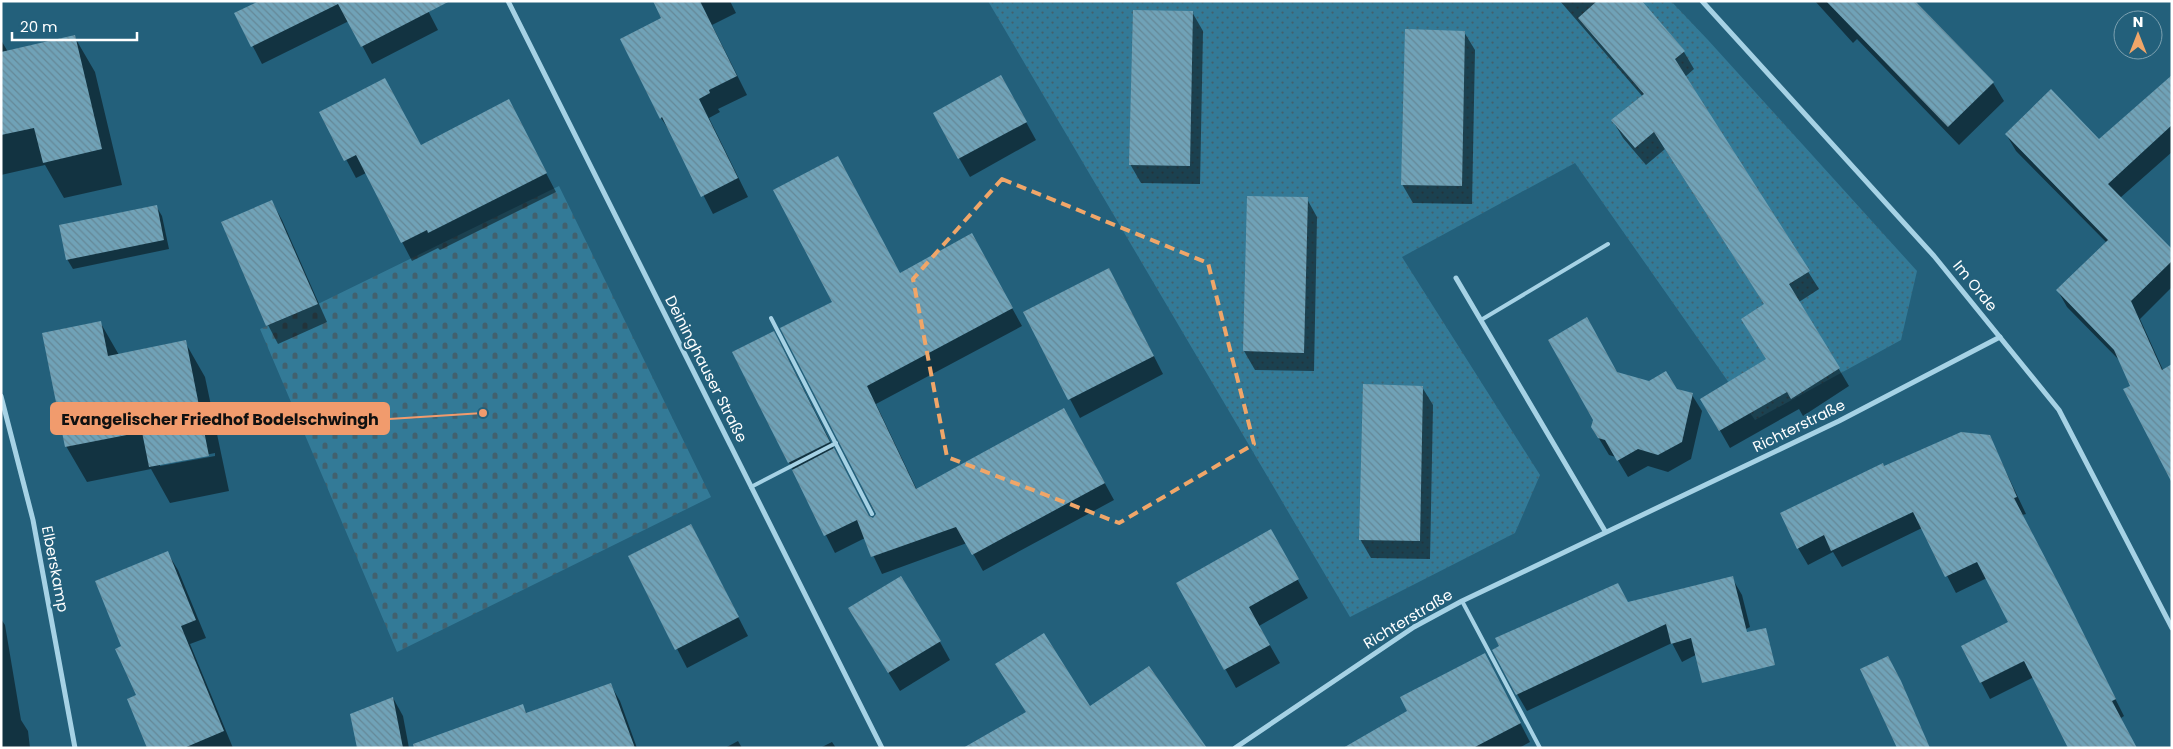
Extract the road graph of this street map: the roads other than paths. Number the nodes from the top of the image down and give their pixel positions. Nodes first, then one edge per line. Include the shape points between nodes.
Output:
1 (508, 1) edge
2 (1702, 1) edge
3 (1608, 244) dead end
4 (1456, 278) dead end
5 (771, 318) dead end
6 (1481, 320) junction
7 (2000, 337) junction
8 (1, 396) edge
9 (836, 443) junction
10 (751, 487) junction
11 (872, 514) dead end
12 (1605, 531) junction
13 (1462, 601) junction
14 (2172, 628) edge
15 (75, 748) edge
16 (882, 748) edge
17 (1235, 748) edge
18 (1540, 748) edge

1 - 10 street, Deininghauser Straße
2 - 7 street, Im Orde via 1934,256
3 - 6 lane
4 - 6 street
5 - 9 lane
6 - 12 street
7 - 12 street, Richterstraße via 1839,421
7 - 14 street, Im Orde via 2059,410
8 - 15 street, Elberskamp via 33,520
9 - 10 lane
9 - 11 lane
10 - 16 street, Deininghauser Straße
12 - 13 street, Richterstraße
13 - 17 street, Richterstraße via 1414,627
13 - 18 lane

